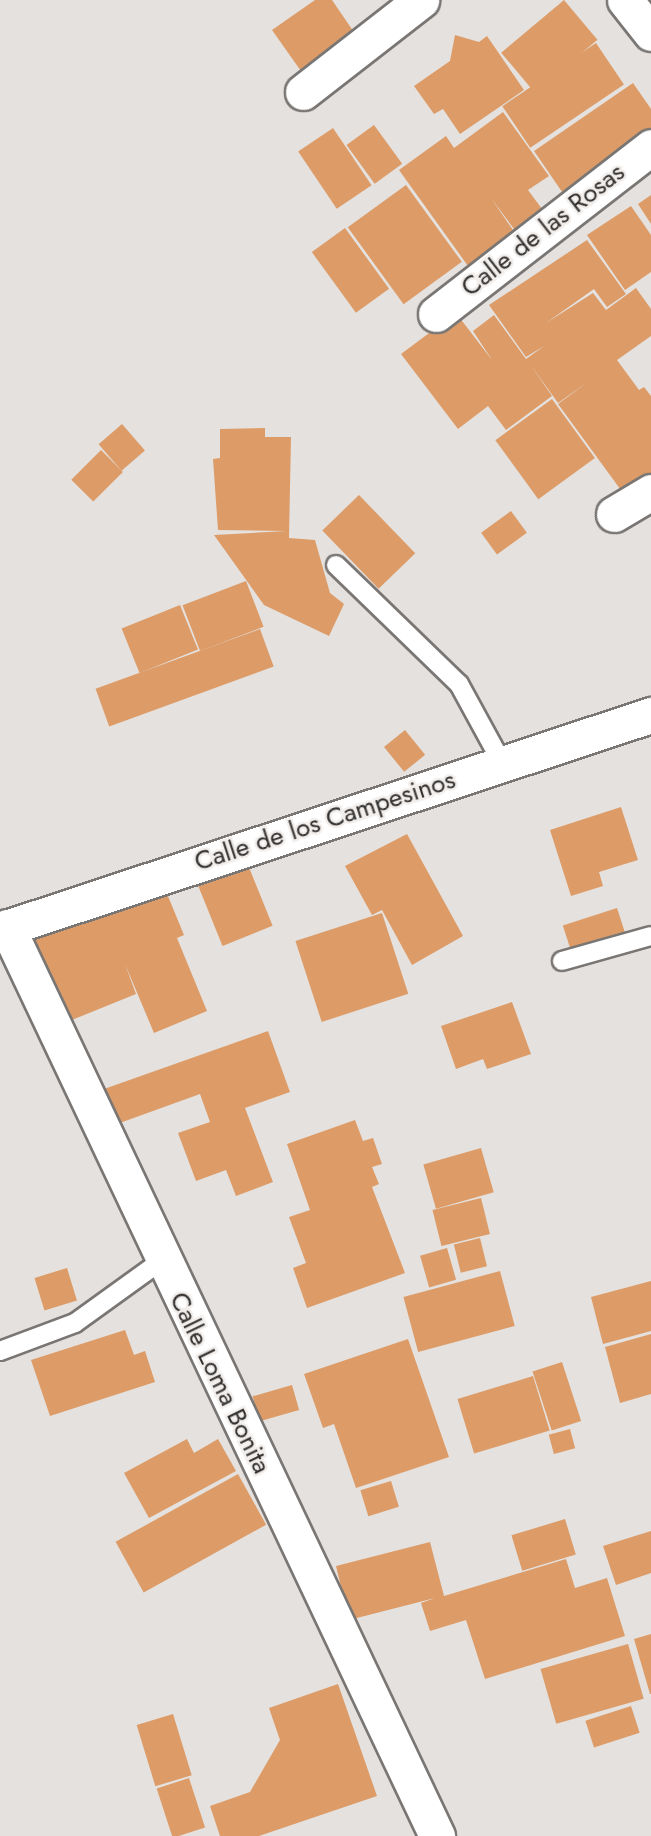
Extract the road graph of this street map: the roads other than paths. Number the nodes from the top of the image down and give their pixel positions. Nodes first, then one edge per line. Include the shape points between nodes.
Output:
1 (421, 0) edge
2 (625, 0) edge
3 (651, 33) edge
4 (303, 92) dead end
5 (651, 147) edge
6 (436, 314) dead end
7 (651, 492) edge
8 (614, 514) dead end
9 (336, 565) dead end
10 (651, 715) edge
11 (502, 763) junction
12 (4, 929) edge
13 (651, 936) edge
14 (562, 961) dead end
15 (161, 1261) junction
16 (0, 1351) edge
17 (437, 1836) edge

1 - 4 street
2 - 3 street
5 - 6 street, Calle de las Rosas
7 - 8 street
9 - 11 lane via 459,684
10 - 11 street, Calle de los Campesinos
11 - 12 street, Calle de los Campesinos
12 - 15 street, Calle Loma Bonita
13 - 14 lane
15 - 16 lane via 75,1324
15 - 17 street, Calle Loma Bonita

